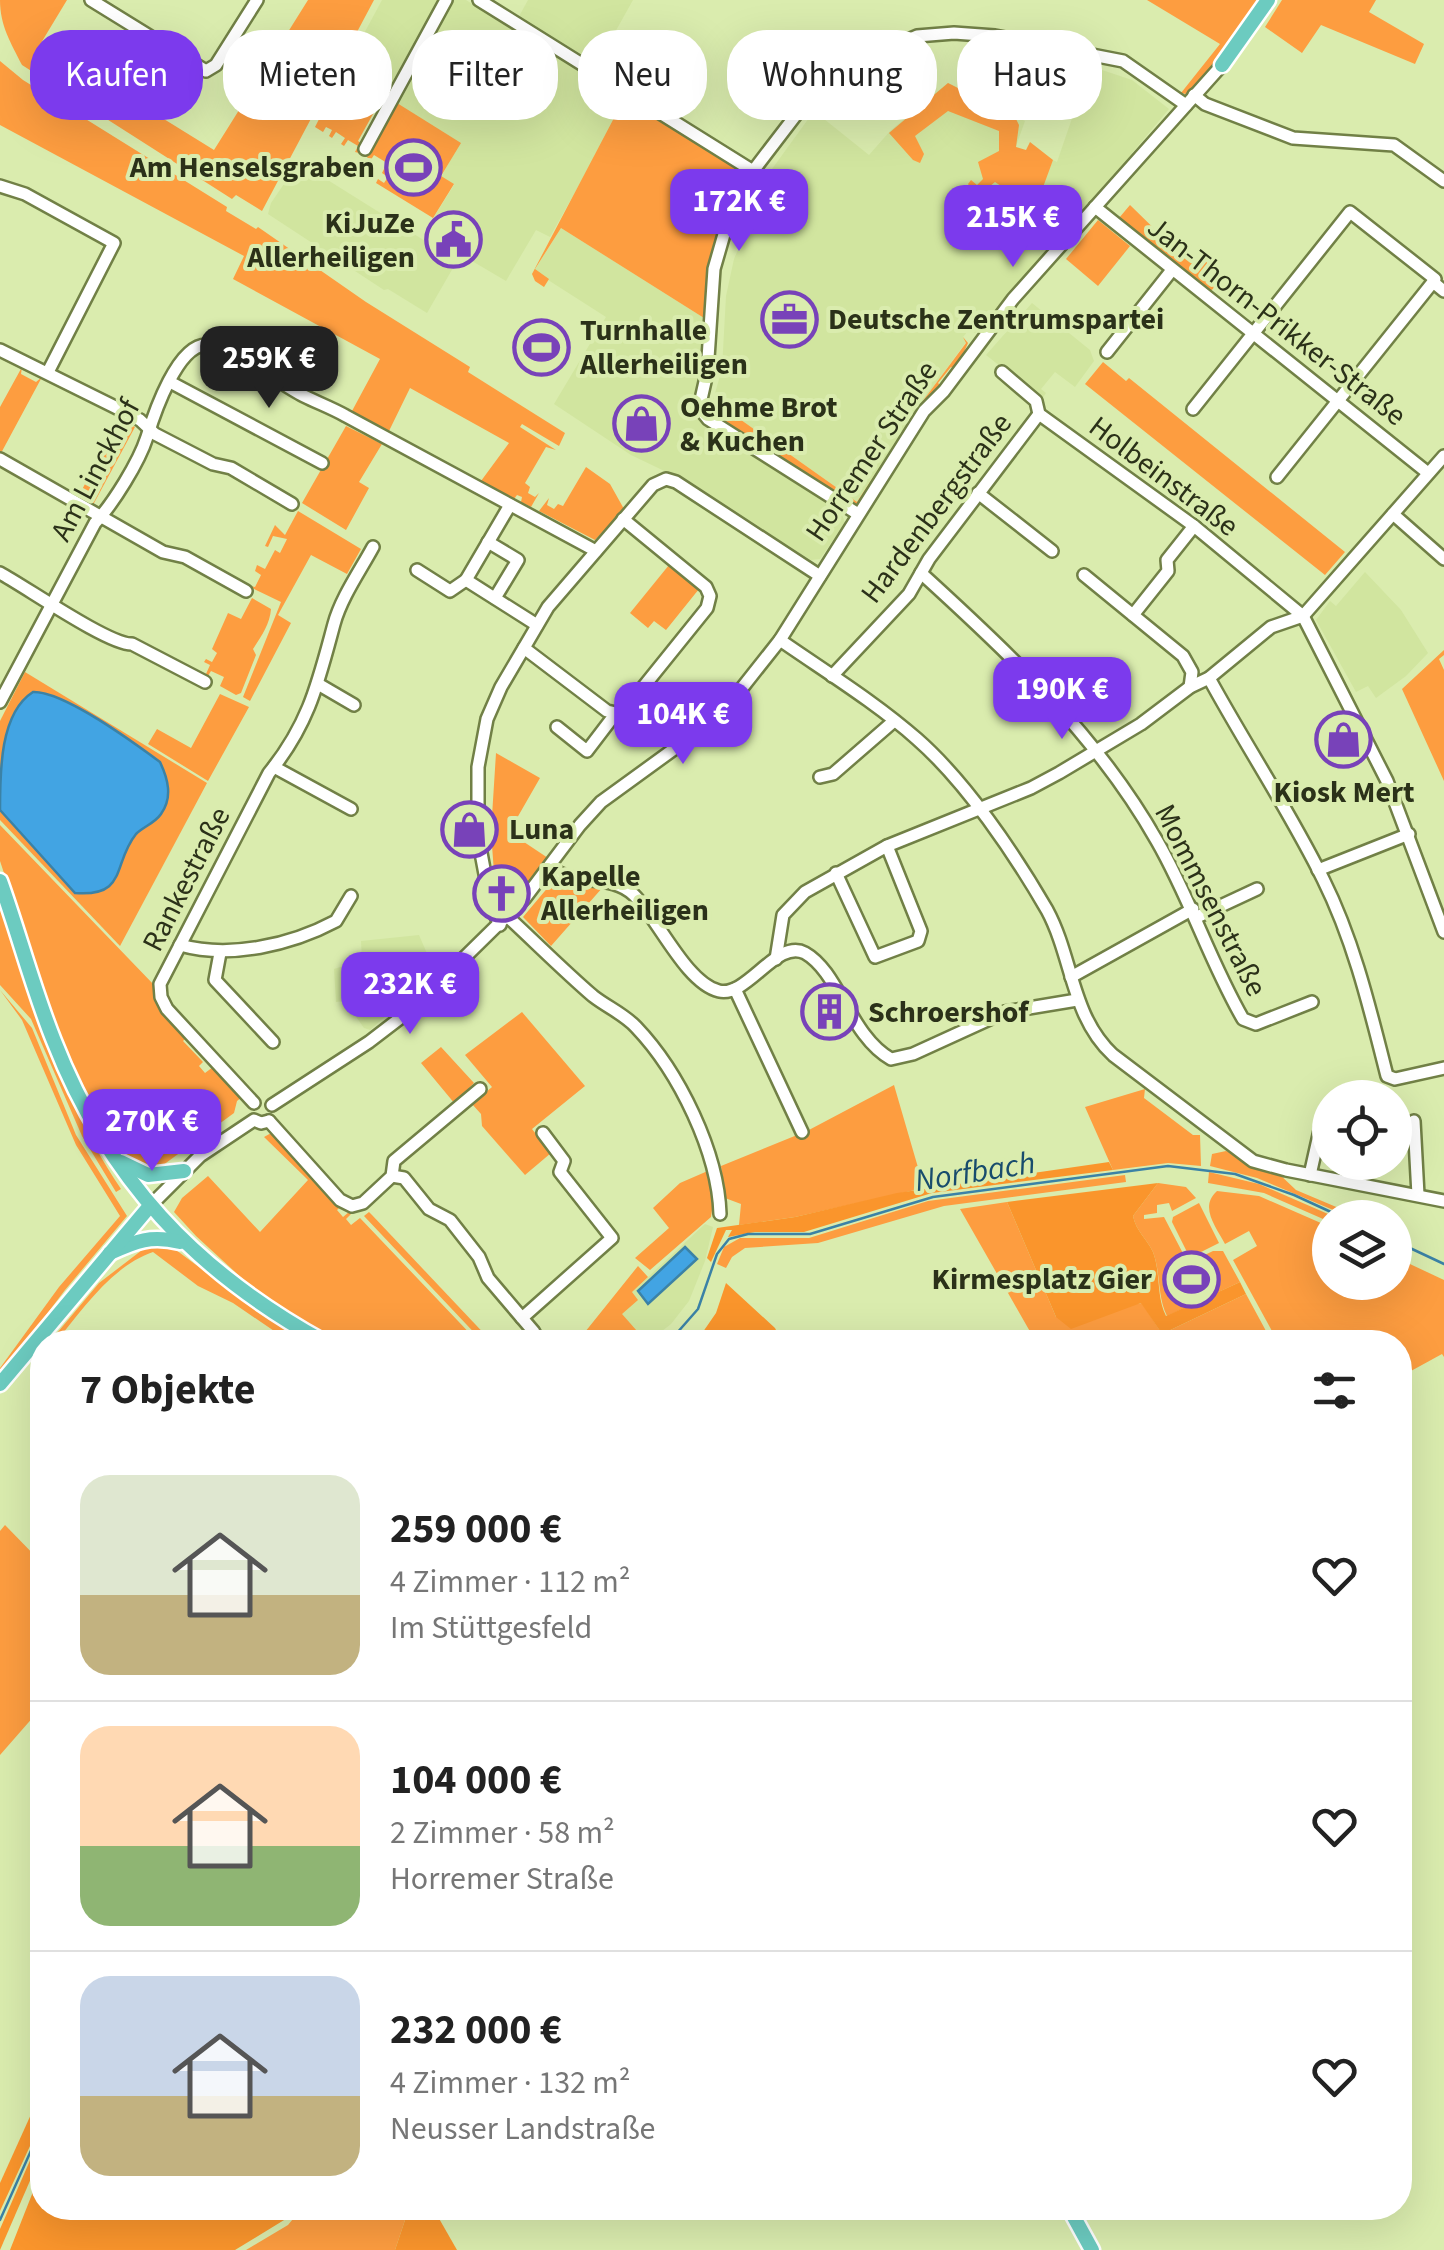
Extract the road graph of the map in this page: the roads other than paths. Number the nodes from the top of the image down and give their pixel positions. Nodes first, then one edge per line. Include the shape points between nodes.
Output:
1 (91, 0) edge
2 (257, 0) edge
3 (446, 0) edge
4 (479, 0) edge
5 (1268, 0) edge
6 (1222, 65) joint
7 (1190, 100) junction
8 (366, 150) dead end
9 (752, 171) junction
10 (1444, 180) edge
11 (0, 186) edge
12 (1095, 207) junction
13 (1172, 270) junction
14 (1433, 282) junction
15 (1444, 291) edge
16 (1252, 334) junction
17 (0, 350) edge
18 (1107, 352) dead end
19 (48, 372) junction
20 (1002, 372) dead end
21 (170, 382) junction
22 (1337, 401) junction
23 (1192, 409) dead end
24 (1039, 414) junction
25 (148, 428) junction
26 (1444, 456) edge
27 (0, 459) edge
28 (322, 462) dead end
29 (1428, 474) junction
30 (1277, 477) dead end
31 (978, 493) junction
32 (292, 504) dead end
33 (510, 505) junction
34 (858, 514) junction
35 (1393, 514) junction
36 (102, 516) junction
37 (623, 519) junction
38 (1194, 526) junction
39 (488, 542) junction
40 (373, 547) dead end
41 (596, 551) junction
42 (1052, 551) dead end
43 (1444, 559) edge
44 (417, 570) dead end
45 (0, 573) edge
46 (921, 574) junction
47 (1084, 575) dead end
48 (820, 576) junction
49 (466, 580) junction
50 (246, 591) dead end
51 (494, 598) junction
52 (52, 604) junction
53 (1133, 615) junction
54 (1303, 616) junction
55 (537, 625) junction
56 (780, 640) junction
57 (524, 648) junction
58 (832, 676) junction
59 (1209, 678) junction
60 (205, 682) dead end
61 (318, 684) junction
62 (1190, 687) junction
63 (0, 702) edge
64 (354, 705) dead end
65 (616, 713) junction
66 (894, 722) junction
67 (556, 726) dead end
68 (1098, 751) junction
69 (274, 767) junction
70 (820, 777) dead end
71 (978, 809) junction
72 (351, 810) dead end
73 (1409, 834) junction
74 (887, 846) junction
75 (550, 867) junction
76 (1318, 870) junction
77 (836, 874) junction
78 (0, 881) edge
79 (1257, 889) dead end
80 (350, 896) dead end
81 (1195, 913) junction
82 (504, 921) junction
83 (1444, 932) edge
84 (180, 945) junction
85 (220, 953) junction
86 (776, 958) junction
87 (1071, 977) junction
88 (735, 989) junction
89 (1077, 1000) junction
90 (1312, 1002) dead end
91 (273, 1042) dead end
92 (1444, 1068) edge
93 (480, 1088) dead end
94 (254, 1102) junction
95 (272, 1105) junction
96 (1309, 1114) dead end
97 (1312, 1115) edge
98 (254, 1120) junction
99 (269, 1121) junction
100 (1414, 1121) dead end
101 (802, 1132) dead end
102 (543, 1133) dead end
103 (112, 1155) junction
104 (1312, 1167) edge
105 (184, 1171) junction
106 (1310, 1174) junction
107 (392, 1176) junction
108 (1418, 1196) junction
109 (1444, 1201) edge
110 (148, 1206) junction
111 (720, 1214) dead end
112 (184, 1244) junction
113 (105, 1255) junction
114 (522, 1318) junction
115 (44, 1330) edge
116 (304, 1330) edge
117 (532, 1330) edge
118 (30, 1347) edge
119 (0, 1384) edge
120 (1076, 2220) edge
121 (1092, 2250) edge

1 - 2 street via 206,71
3 - 8 street
4 - 9 street
5 - 6 main road, Horremer Straße
6 - 7 street, Horremer Straße
7 - 9 street via 1111,58 1007,38 928,34 856,62 822,87
7 - 10 street via 1292,138 1394,145
7 - 12 street, Horremer Straße
9 - 34 street via 718,255 700,410
11 - 19 street via 114,243
12 - 13 street, Jan-Thorn-Prikker-Straße
12 - 34 street, Horremer Straße via 924,411
13 - 16 street, Jan-Thorn-Prikker-Straße
13 - 18 street
14 - 15 street
14 - 16 street via 1350,212
14 - 22 street
16 - 22 street, Jan-Thorn-Prikker-Straße
16 - 23 street
17 - 19 street
19 - 25 street
20 - 24 street, Holbeinstraße via 1036,401
21 - 25 street, Am Linckhof
21 - 28 street
21 - 33 street, Am Linckhof via 190,350 214,346
22 - 29 street, Jan-Thorn-Prikker-Straße
22 - 30 street
24 - 31 street, Hardenbergstraße
24 - 38 street, Holbeinstraße
25 - 32 street
25 - 36 street, Am Linckhof
26 - 29 street
27 - 36 street
29 - 35 street
31 - 42 street
31 - 46 street, Hardenbergstraße
33 - 39 street
33 - 41 street, Am Linckhof
34 - 48 street, Horremer Straße
35 - 43 street
35 - 54 street
36 - 50 street
36 - 52 street, Am Linckhof
37 - 41 street
37 - 48 street via 653,485 676,482
37 - 65 street via 706,587 710,600
38 - 53 street
38 - 54 street, Holbeinstraße
39 - 49 street
39 - 51 street via 518,560
40 - 61 street, Rankestraße via 334,622
41 - 55 street
44 - 49 street via 450,591
45 - 52 street
46 - 58 street, Hardenbergstraße
46 - 68 street, Mommsenstraße via 1010,655
47 - 53 street
48 - 56 street, Horremer Straße
49 - 51 street
51 - 55 street
52 - 60 street
52 - 63 street, Am Linckhof
53 - 62 street via 1186,660
54 - 59 street via 1271,627
54 - 73 street
55 - 57 street
56 - 58 street
56 - 75 street, Horremer Straße via 720,710 601,802
57 - 65 street
57 - 82 street via 487,719 478,767 480,855 490,906
58 - 66 street
59 - 62 street
59 - 76 street
61 - 64 street
61 - 69 street, Rankestraße
62 - 68 street
65 - 67 street via 586,750
66 - 70 street via 833,774
66 - 71 street
68 - 71 street
68 - 81 street, Mommsenstraße
69 - 72 street
69 - 84 street, Rankestraße
71 - 74 street
71 - 87 street via 1044,905
73 - 76 street
73 - 83 street
74 - 77 street
74 - 77 street via 922,935 918,941 875,957
75 - 82 street, Horremer Straße
75 - 88 street via 566,878 622,886 696,977 719,991
76 - 92 street via 1355,956 1387,1076 1395,1080
77 - 86 street via 787,908
78 - 103 main road via 54,1042
79 - 81 street
80 - 85 street via 328,925
81 - 87 street
81 - 90 street, Mommsenstraße via 1249,1024
82 - 95 street, Horremer Straße via 388,1028
82 - 111 street via 648,1040 709,1154
84 - 85 street
84 - 94 street, Rankestraße via 160,984 162,1000
85 - 91 street via 215,980
86 - 88 street
86 - 89 street via 795,950 810,957 861,1030 894,1059 1005,1012
87 - 89 street
88 - 101 street
89 - 106 street via 1107,1050 1230,1145 1254,1160
93 - 107 street via 394,1161
94 - 95 street
94 - 98 street
95 - 99 street
96 - 97 street
98 - 99 street
98 - 105 street
99 - 107 street via 346,1204 363,1203
100 - 108 street
102 - 114 street via 564,1161 560,1172 612,1238
103 - 105 main road via 148,1175
103 - 110 main road
104 - 106 street
105 - 110 street
106 - 108 street
107 - 114 street via 406,1180 430,1209 450,1220
108 - 109 street
110 - 112 main road
110 - 113 main road
112 - 113 main road via 146,1238
112 - 116 main road via 236,1288
113 - 115 main road
114 - 117 street
118 - 119 main road
120 - 121 main road

